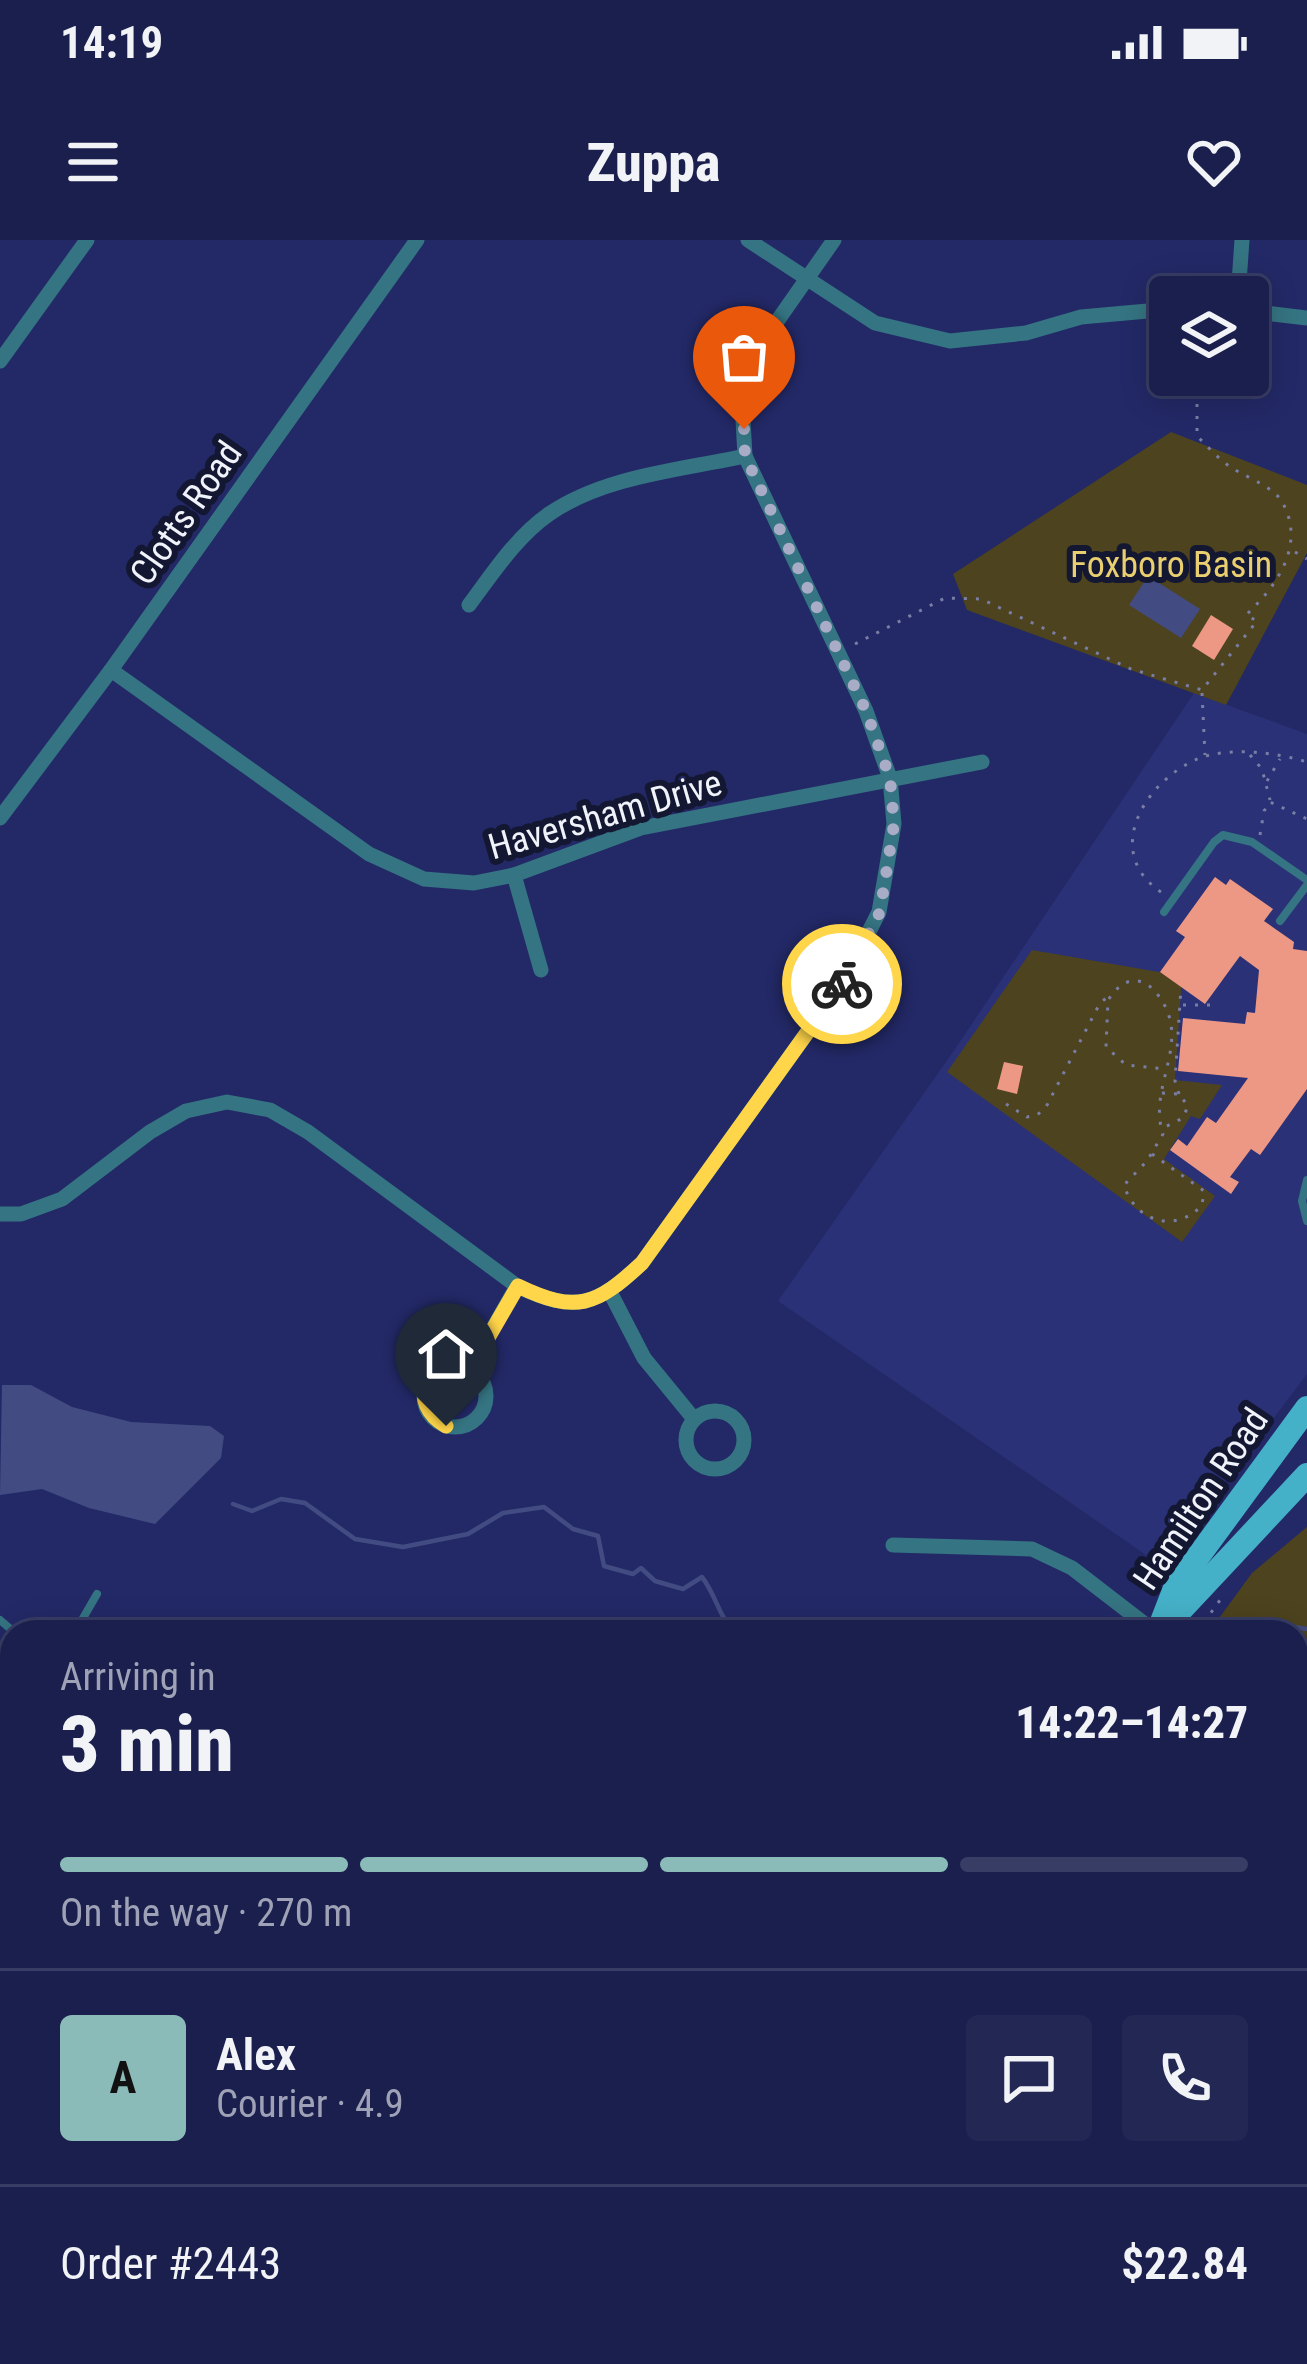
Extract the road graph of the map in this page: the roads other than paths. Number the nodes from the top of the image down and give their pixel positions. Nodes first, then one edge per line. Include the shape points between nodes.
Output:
1 (87, 240) edge
2 (417, 240) edge
3 (748, 240) edge
4 (834, 240) edge
5 (1242, 240) edge
6 (1239, 276) edge
7 (805, 280) junction
8 (1149, 311) edge
9 (1269, 313) edge
10 (1307, 318) edge
11 (0, 362) edge
12 (745, 456) junction
13 (469, 605) dead end
14 (111, 670) junction
15 (982, 762) dead end
16 (890, 778) junction
17 (0, 818) edge
18 (514, 875) junction
19 (1307, 883) edge
20 (1164, 912) dead end
21 (1280, 921) dead end
22 (541, 970) dead end
23 (1307, 1180) edge
24 (0, 1214) edge
25 (1307, 1221) edge
26 (518, 1286) junction
27 (610, 1292) junction
28 (470, 1369) junction
29 (1307, 1408) edge
30 (694, 1419) dead end
31 (1307, 1475) edge
32 (893, 1545) dead end
33 (97, 1594) dead end
34 (83, 1620) edge
35 (1142, 1620) edge
36 (1162, 1620) edge
37 (1169, 1620) edge

1 - 11 street
2 - 14 street, Clotts Road
3 - 7 street
4 - 7 street
5 - 6 street
7 - 8 street via 875,323 950,341
7 - 12 street via 757,350 742,402
9 - 10 street
12 - 13 street via 590,492 549,514 511,548
12 - 16 street
14 - 17 street, Clotts Road
14 - 18 street, Haversham Drive via 369,854 424,879 474,883
15 - 16 street, Haversham Drive
16 - 18 street, Haversham Drive via 641,828
16 - 27 street via 894,824 880,912 842,984 642,1263
18 - 22 street
19 - 20 lane via 1258,847 1223,835
19 - 21 lane
23 - 25 lane
24 - 26 street via 62,1199 168,1121 226,1102 270,1110 308,1132
26 - 27 street via 559,1303
26 - 28 street
27 - 30 street via 644,1358
28 - 28 street via 456,1364 429,1377 425,1406 433,1419 461,1427 484,1408 481,1379
29 - 36 main road, Hamilton Road via 1174,1588
31 - 37 main road, Hamilton Road
32 - 35 street via 1032,1549
33 - 34 lane

